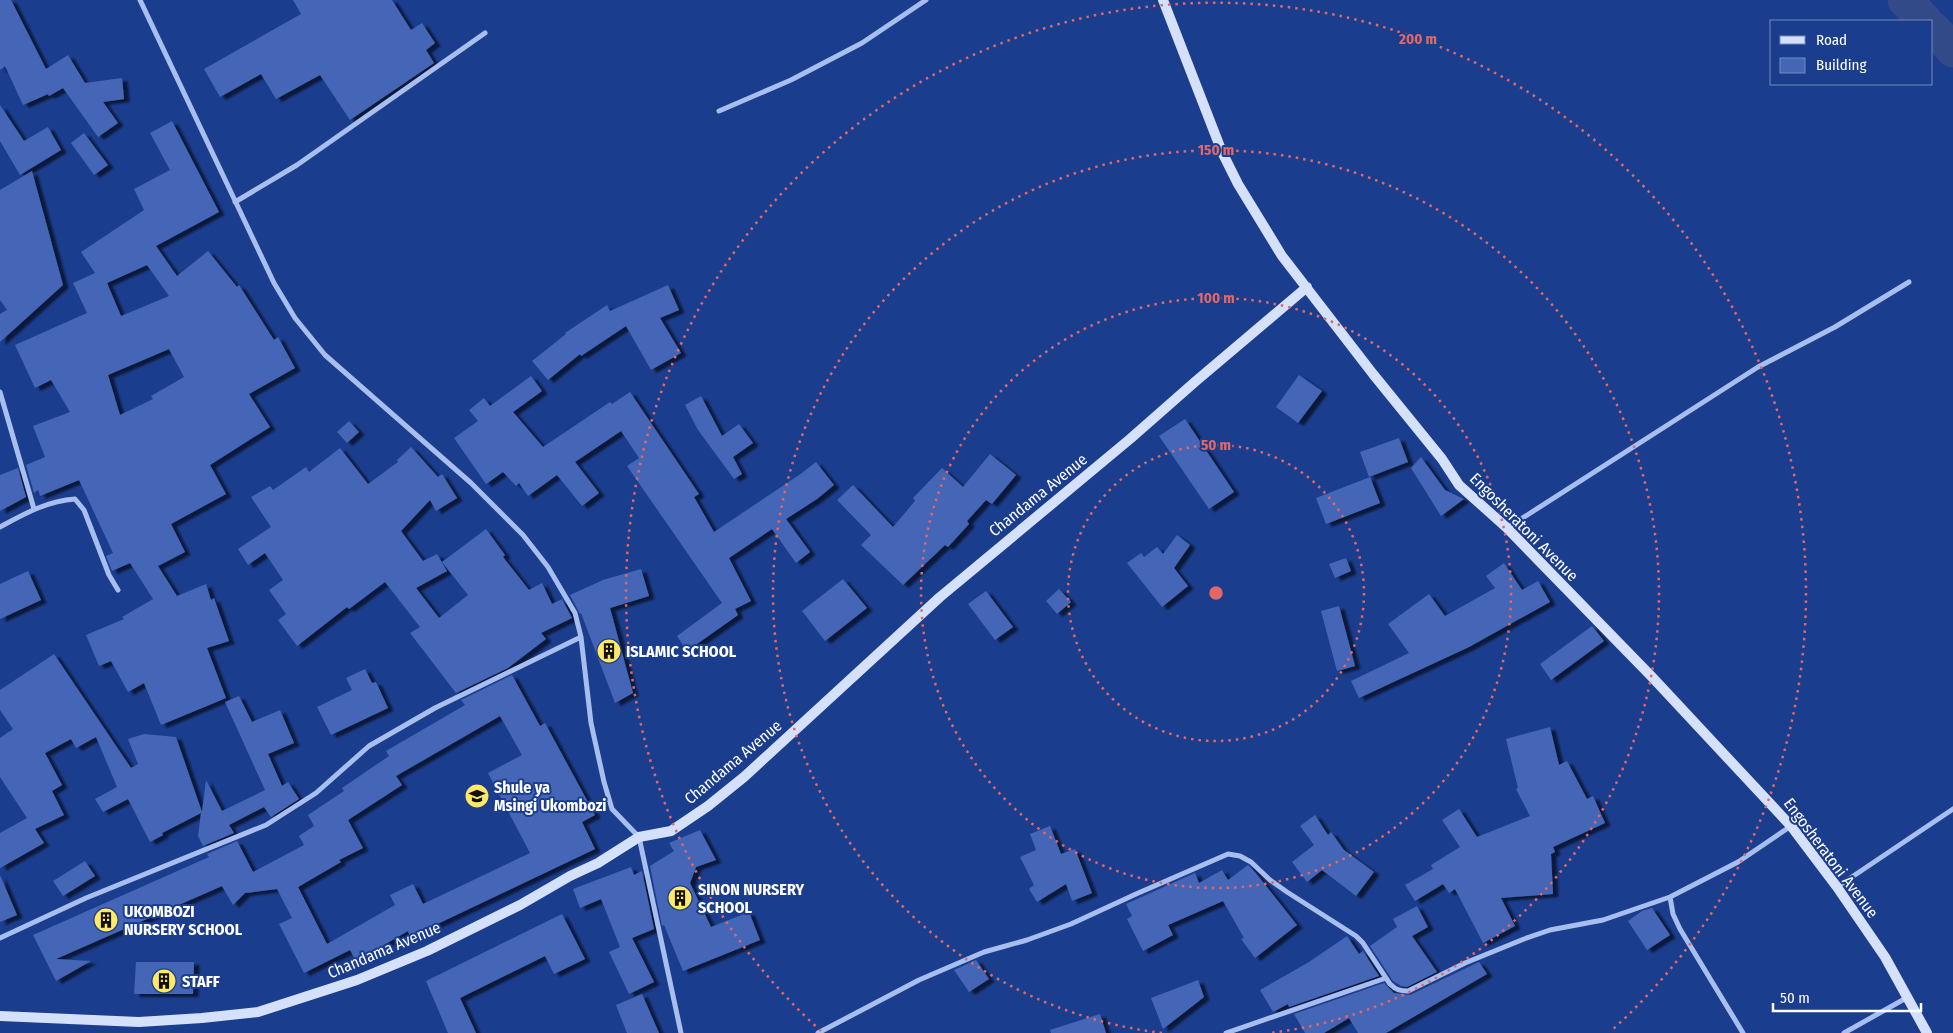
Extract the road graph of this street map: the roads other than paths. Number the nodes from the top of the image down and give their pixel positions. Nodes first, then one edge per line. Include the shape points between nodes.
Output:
1 (140, 0) edge
2 (926, 0) edge
3 (1163, 0) edge
4 (484, 33) dead end
5 (719, 111) dead end
6 (235, 202) junction
7 (1909, 282) dead end
8 (1307, 288) junction
9 (0, 392) edge
10 (34, 509) junction
11 (0, 527) edge
12 (1507, 528) junction
13 (118, 590) dead end
14 (581, 637) junction
15 (1953, 809) edge
16 (1791, 826) junction
17 (639, 837) junction
18 (1837, 887) junction
19 (1670, 897) junction
20 (0, 938) edge
21 (1386, 978) junction
22 (1908, 997) junction
23 (0, 1016) edge
24 (681, 1033) edge
25 (818, 1033) edge
26 (1226, 1033) edge
27 (1743, 1033) edge
28 (1844, 1033) edge
29 (1927, 1033) edge

1 - 6 street
2 - 5 street via 862,43 791,80
3 - 8 street, Engosheratoni Avenue via 1222,152 1270,237
4 - 6 street via 297,165
6 - 14 street via 274,283 295,318 325,355 471,484 522,535 560,586 575,612
7 - 12 street via 1835,327 1758,367
8 - 12 street, Engosheratoni Avenue via 1459,485
8 - 17 street, Chandama Avenue via 940,597 744,777 671,831
9 - 10 street
10 - 11 street
10 - 13 street via 59,500 75,499 84,510 109,576
12 - 16 street, Engosheratoni Avenue
14 - 17 street via 591,724 612,809
14 - 20 street via 435,708 369,746 316,793 266,825 86,898
15 - 18 street
16 - 18 street, Engosheratoni Avenue
16 - 19 street via 1738,862
17 - 23 street, Chandama Avenue via 520,905 426,951 358,980 258,1012 139,1022
17 - 24 street
18 - 22 street, Engosheratoni Avenue
19 - 21 street via 1604,920 1550,930 1524,939 1408,990 1395,989
19 - 27 street via 1680,929
21 - 25 street via 1356,936 1270,880 1252,862 1228,854 1071,924 984,952 920,980
21 - 26 street
22 - 28 street
22 - 29 street, Engosheratoni Avenue

